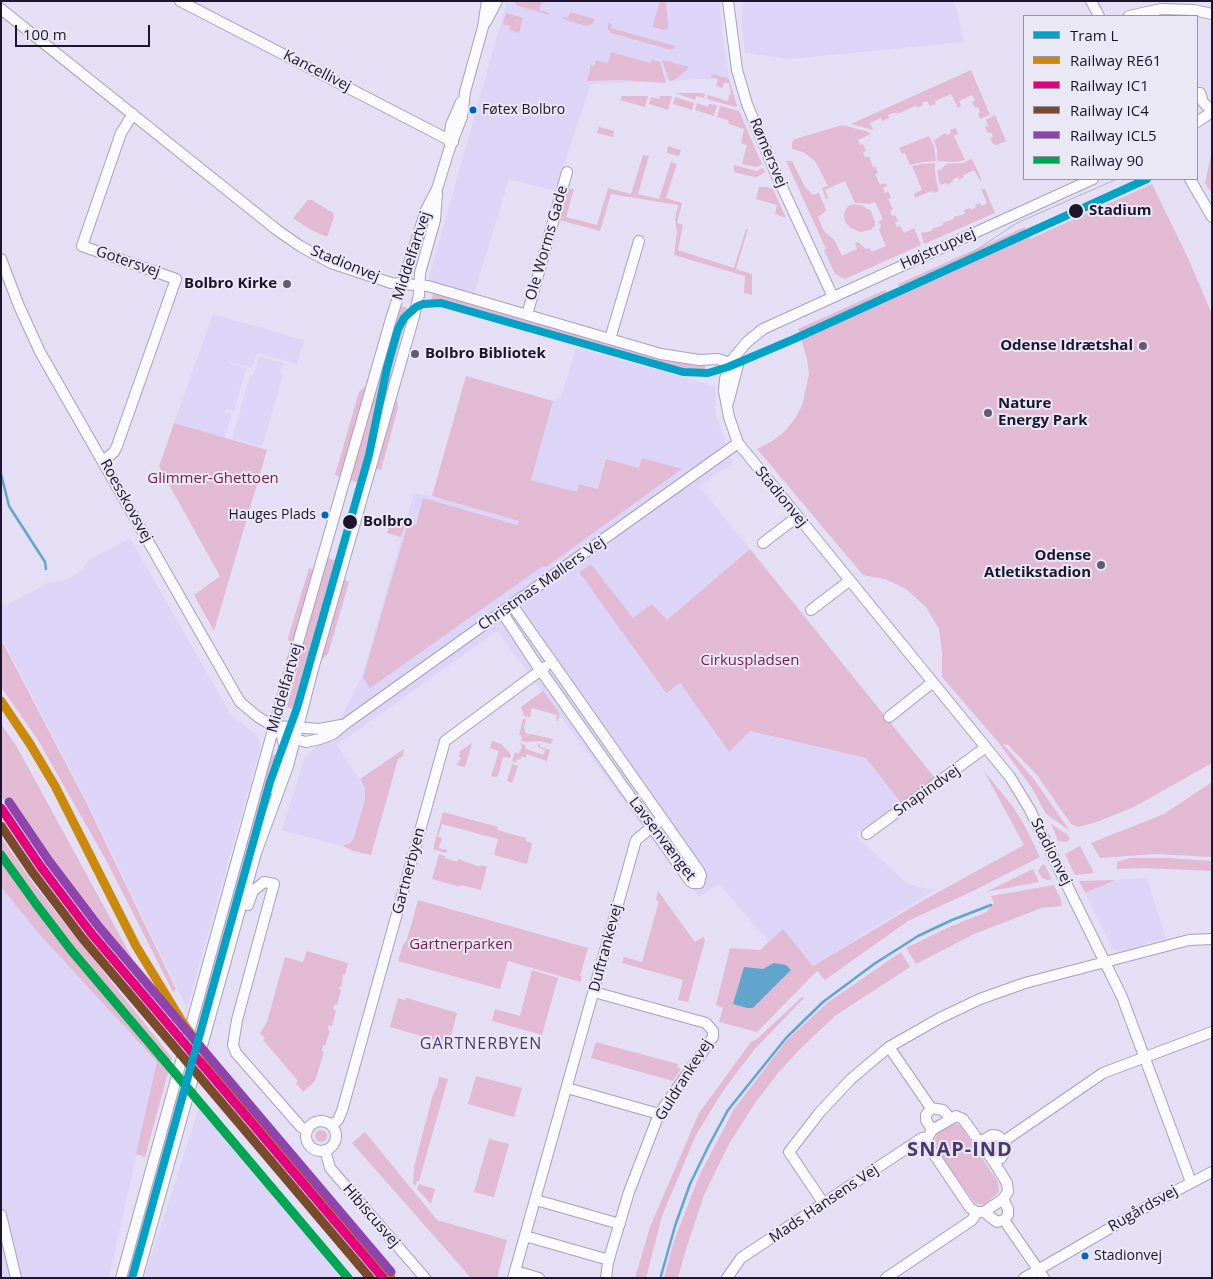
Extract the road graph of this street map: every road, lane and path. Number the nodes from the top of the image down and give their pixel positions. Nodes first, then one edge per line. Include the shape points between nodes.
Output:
1 (180, 1) edge
2 (487, 1) edge
3 (497, 1) edge
4 (728, 1) edge
5 (1091, 1) edge
6 (1, 9) edge
7 (1212, 14) edge
8 (1098, 15) edge
9 (1132, 15) edge
10 (484, 27) junction
11 (1198, 93) edge
12 (1212, 112) edge
13 (133, 114) junction
14 (1198, 121) edge
15 (450, 144) junction
16 (568, 172) dead end
17 (1091, 180) edge
18 (1191, 180) edge
19 (437, 189) junction
20 (1212, 217) edge
21 (639, 241) dead end
22 (1, 259) edge
23 (402, 285) junction
24 (419, 286) junction
25 (833, 297) junction
26 (526, 315) junction
27 (783, 319) joint
28 (610, 339) junction
29 (734, 364) junction
30 (738, 443) junction
31 (103, 462) junction
32 (797, 517) junction
33 (763, 543) dead end
34 (849, 580) junction
35 (512, 605) junction
36 (811, 610) dead end
37 (502, 612) junction
38 (552, 662) junction
39 (541, 670) junction
40 (933, 682) junction
41 (889, 717) dead end
42 (345, 724) junction
43 (274, 726) junction
44 (298, 727) junction
45 (295, 739) junction
46 (607, 741) junction
47 (986, 748) junction
48 (596, 749) junction
49 (662, 819) junction
50 (652, 827) junction
51 (867, 834) dead end
52 (261, 839) junction
53 (256, 853) junction
54 (264, 882) junction
55 (1212, 938) edge
56 (1106, 963) junction
57 (224, 964) junction
58 (594, 992) junction
59 (1212, 1032) edge
60 (889, 1047) junction
61 (1144, 1058) junction
62 (567, 1088) junction
63 (930, 1108) junction
64 (659, 1114) junction
65 (950, 1118) junction
66 (332, 1125) junction
67 (307, 1130) junction
68 (930, 1133) junction
69 (1004, 1141) junction
70 (980, 1142) junction
71 (325, 1150) junction
72 (994, 1162) junction
73 (1212, 1172) edge
74 (1191, 1182) junction
75 (1003, 1199) junction
76 (536, 1200) junction
77 (824, 1204) junction
78 (981, 1212) junction
79 (1, 1215) edge
80 (1004, 1220) junction
81 (620, 1224) junction
82 (525, 1236) junction
83 (609, 1260) junction
84 (1041, 1274) edge
85 (514, 1275) edge
86 (16, 1278) edge
87 (121, 1278) edge
88 (137, 1278) edge
89 (425, 1278) edge
90 (539, 1278) edge
91 (606, 1278) edge
92 (727, 1278) edge
93 (886, 1278) edge
94 (1024, 1278) edge

1 - 15 street, Kancellivej
2 - 10 street, Middelfartvej
3 - 10 street, Middelfartvej
4 - 25 street, Rømersvej via 737,70 747,104
5 - 8 street
6 - 13 street, Stadionvej
7 - 9 street via 1170,8
10 - 15 street, Middelfartvej via 466,92 454,116
11 - 12 street
12 - 14 street
13 - 23 street, Stadionvej via 300,246 331,262
13 - 31 street, Gotersvej via 121,133 82,246 176,278 117,446
15 - 19 street, Middelfartvej
16 - 26 street, Ole Worms Gade
17 - 25 street, Højstrupvej
18 - 20 street
19 - 23 street, Middelfartvej via 426,210
19 - 24 street, Middelfartvej via 435,220
21 - 28 street
22 - 31 street, Roesskovsvej via 38,348
23 - 24 street, Stadionvej
23 - 43 street, Middelfartvej
24 - 26 street, Stadionvej
24 - 44 street, Middelfartvej via 413,320
25 - 27 street, Højstrupvej
26 - 28 street, Stadionvej
27 - 29 street, Stadionvej via 747,342
28 - 29 street, Stadionvej via 677,357 718,359
29 - 30 street, Stadionvej via 724,385 729,417
30 - 32 street, Stadionvej
30 - 35 street, Christmas Møllers Vej
31 - 43 street, Roesskovsvej via 240,702
32 - 33 street
32 - 34 street, Stadionvej
34 - 36 street
34 - 40 street, Stadionvej
35 - 37 street, Christmas Møllers Vej
35 - 38 street, Lavsenvænget
37 - 39 street, Lavsenvænget
37 - 42 street, Christmas Møllers Vej
38 - 39 street, Gartnerbyen
38 - 46 street, Lavsenvænget
39 - 48 street, Lavsenvænget
39 - 66 street, Gartnerbyen via 445,742 342,1111
40 - 41 street
40 - 47 street, Stadionvej
42 - 44 street, Christmas Møllers Vej via 326,728
42 - 45 street, Christmas Møllers Vej via 320,740 306,742
43 - 44 street, Christmas Møllers Vej
43 - 45 street, Roesskovsvej
43 - 52 street via 282,736 285,750
43 - 87 street, Middelfartvej
44 - 45 street, Middelfartvej
45 - 52 street, Middelfartvej via 280,792
46 - 48 street
46 - 49 street, Lavsenvænget
47 - 51 street, Snapindvej
47 - 56 street, Stadionvej via 1010,777 1029,808
48 - 50 street, Lavsenvænget
49 - 50 street, Duftrankevej
49 - 50 street, Lavsenvænget via 699,871 699,883 690,881
50 - 58 street, Duftrankevej via 636,840
52 - 53 street, Middelfartvej
53 - 54 street via 256,865
53 - 57 street, Middelfartvej
54 - 57 street via 253,891
54 - 67 street via 274,884 233,1045 236,1053
55 - 56 street via 1189,940
56 - 60 street via 1025,983 980,999
56 - 61 street, Stadionvej
57 - 88 street, Middelfartvej
58 - 62 street, Duftrankevej
58 - 64 street, Guldrankevej via 706,1023 713,1031 713,1036
59 - 61 street
60 - 63 street
60 - 77 street via 851,1079 789,1152
61 - 69 street via 1103,1073
61 - 74 street, Stadionvej
62 - 64 street
62 - 76 street, Duftrankevej
63 - 65 street via 943,1110
63 - 68 street via 926,1115
64 - 81 street, Guldrankevej
65 - 68 street, Mads Hansens Vej
65 - 70 street via 963,1119
66 - 67 street via 319,1121
66 - 71 street via 336,1131 335,1142
67 - 71 street via 309,1145
68 - 77 street, Mads Hansens Vej
68 - 78 street via 928,1144 949,1178 970,1208
69 - 70 street via 992,1135
69 - 72 street via 1004,1152
70 - 72 street
71 - 89 street, Hibiscusvej via 330,1168
72 - 75 street via 1007,1183 1008,1192
73 - 74 street, Rugårdsvej
74 - 84 street, Rugårdsvej
75 - 78 street
75 - 80 street via 1008,1209
76 - 81 street
76 - 82 street, Duftrankevej
77 - 92 street, Mads Hansens Vej via 741,1258
78 - 80 street via 997,1222
78 - 93 street
79 - 86 street
80 - 84 street
81 - 83 street, Guldrankevej
82 - 83 street
82 - 85 street, Duftrankevej
83 - 91 street, Guldrankevej
84 - 94 street, Rugårdsvej
85 - 90 street, Duftrankevej

